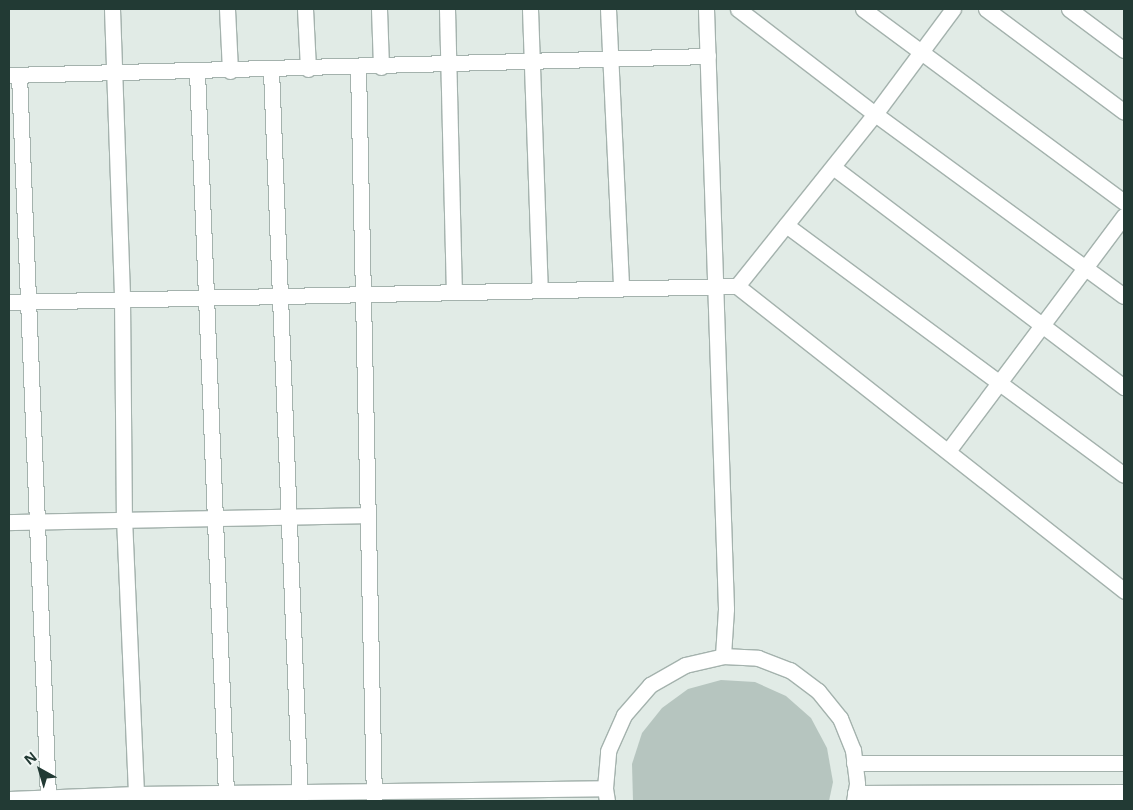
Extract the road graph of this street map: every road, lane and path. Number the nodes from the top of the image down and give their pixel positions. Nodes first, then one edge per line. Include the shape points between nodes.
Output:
1 (112, 9) edge
2 (226, 9) edge
3 (305, 9) edge
4 (379, 9) edge
5 (447, 9) edge
6 (530, 9) edge
7 (608, 9) edge
8 (706, 9) edge
9 (738, 9) edge
10 (864, 9) edge
11 (953, 9) edge
12 (986, 9) edge
13 (1069, 9) edge
14 (1124, 50) edge
15 (921, 52) junction
16 (708, 56) junction
17 (610, 60) junction
18 (532, 62) junction
19 (449, 65) junction
20 (381, 67) junction
21 (358, 68) junction
22 (308, 69) junction
23 (271, 70) junction
24 (230, 71) junction
25 (197, 72) junction
26 (114, 74) junction
27 (14, 75) edge
28 (1124, 112) edge
29 (875, 114) junction
30 (833, 167) junction
31 (1124, 202) edge
32 (1124, 216) edge
33 (786, 225) junction
34 (1086, 268) junction
35 (737, 286) junction
36 (715, 287) junction
37 (622, 288) junction
38 (540, 289) junction
39 (454, 290) junction
40 (362, 292) junction
41 (280, 294) junction
42 (206, 296) junction
43 (1124, 296) edge
44 (122, 297) junction
45 (28, 301) junction
46 (9, 302) edge
47 (1042, 326) junction
48 (999, 382) junction
49 (1124, 387) edge
50 (948, 451) junction
51 (1124, 475) edge
52 (366, 514) junction
53 (289, 516) junction
54 (215, 517) junction
55 (124, 518) junction
56 (37, 521) junction
57 (9, 522) edge
58 (1124, 590) edge
59 (723, 656) junction
60 (854, 763) junction
61 (1124, 763) edge
62 (1124, 792) edge
63 (226, 793) junction
64 (136, 794) junction
65 (606, 794) edge
66 (300, 796) edge
67 (374, 796) edge
68 (206, 797) edge
69 (855, 797) edge
70 (48, 798) junction
71 (9, 799) edge

1 - 26 street
2 - 24 street
3 - 22 street
4 - 20 street
5 - 19 street
6 - 18 street
7 - 17 street
8 - 16 street
9 - 29 street
10 - 15 street
11 - 15 street
12 - 28 street
13 - 14 street
15 - 29 street
15 - 31 street
16 - 17 street
16 - 36 street
17 - 18 street
17 - 37 street
18 - 19 street
18 - 38 street
19 - 20 street
19 - 39 street
20 - 21 street
21 - 22 street
21 - 40 street
22 - 23 street
23 - 24 street
23 - 41 street
24 - 25 street
25 - 26 street
25 - 42 street
26 - 27 street
26 - 44 street
27 - 45 street
29 - 30 street
29 - 34 street
30 - 33 street
30 - 47 street
32 - 34 street
33 - 35 street
33 - 48 street
34 - 43 street
34 - 47 street
35 - 36 street
35 - 50 street
36 - 37 street
36 - 59 street via 726,609
37 - 38 street
38 - 39 street
39 - 40 street
40 - 41 street
40 - 52 street
41 - 42 street
41 - 53 street
42 - 44 street
42 - 54 street
44 - 45 street
44 - 55 street
45 - 46 street
45 - 56 street
47 - 48 street
47 - 49 street
48 - 50 street
48 - 51 street
50 - 58 street
52 - 53 street
52 - 67 street
53 - 54 street
53 - 66 street
54 - 55 street
54 - 63 street
55 - 56 street
55 - 64 street
56 - 57 street
56 - 70 street
59 - 60 street via 758,658 790,670 818,691 840,718 853,750
59 - 65 street via 684,664 650,685 624,715 608,751
60 - 61 street
60 - 69 street
62 - 69 street
63 - 66 street
63 - 68 street
64 - 68 street
64 - 70 street
65 - 67 street
66 - 67 street
70 - 71 street

